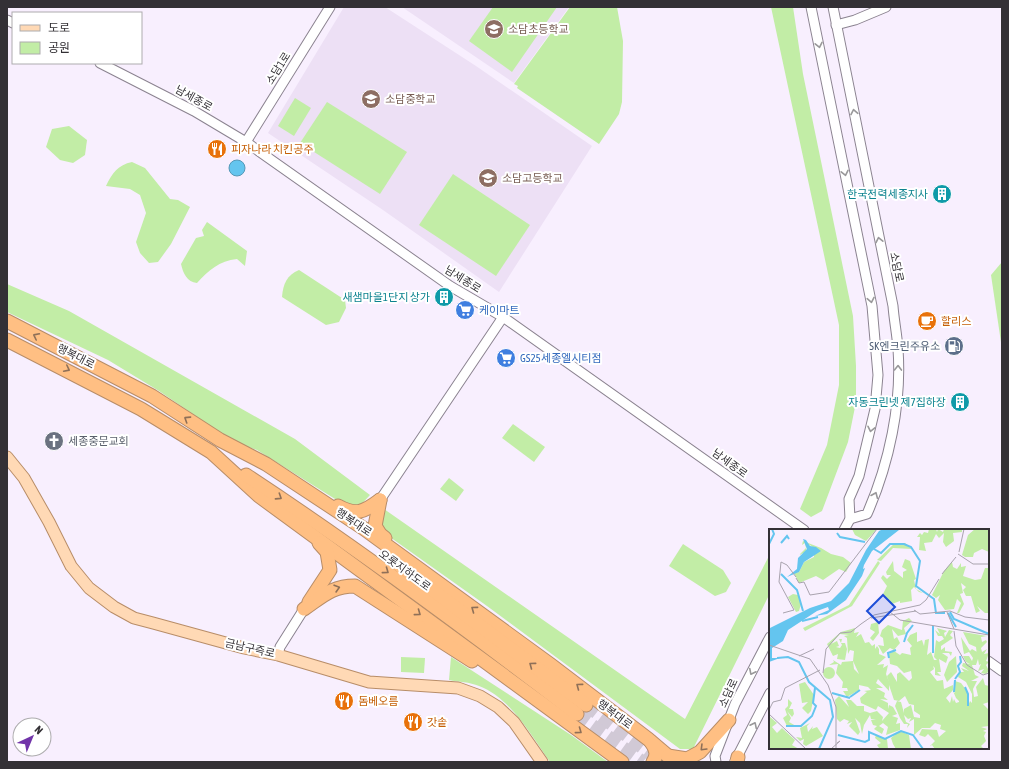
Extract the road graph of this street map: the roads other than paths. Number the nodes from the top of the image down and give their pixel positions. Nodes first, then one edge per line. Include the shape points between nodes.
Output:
1 (330, 7) edge
2 (811, 7) edge
3 (833, 7) edge
4 (886, 7) edge
5 (836, 25) junction
6 (102, 64) edge
7 (246, 142) junction
8 (503, 317) junction
9 (7, 321) edge
10 (7, 340) edge
11 (220, 440) junction
12 (211, 452) junction
13 (7, 457) edge
14 (320, 500) junction
15 (380, 500) junction
16 (850, 519) junction
17 (803, 529) edge
18 (845, 529) edge
19 (308, 531) junction
20 (434, 580) junction
21 (304, 609) junction
22 (769, 639) edge
23 (278, 655) junction
24 (989, 662) edge
25 (497, 671) junction
26 (1002, 671) edge
27 (769, 695) edge
28 (729, 720) junction
29 (648, 739) junction
30 (672, 759) edge
31 (736, 760) edge
32 (542, 762) edge
33 (622, 762) edge
34 (653, 762) edge
35 (716, 762) edge

1 - 7 street, 소담1로
2 -> 16 street via 872,306 876,343 878,375 875,409 859,476 849,499
3 - 5 street, 소담로
4 - 5 street
16 -> 5 street, 소담로 via 867,514 879,486 894,418 898,349 892,306
6 - 7 street, 남세종로 via 194,111
7 - 8 street, 남세종로 via 450,286
8 - 15 street
8 - 17 street, 남세종로
11 -> 9 highway, 행복대로 via 152,396
10 -> 12 highway, 행복대로 via 141,409
12 -> 11 highway, 오롯지하도로 via 328,529 581,710 338,520
11 - 14 highway, 행복대로 via 266,464
12 - 19 highway, 행복대로 via 259,496
13 - 23 main road, 금남구즉로 via 24,478 71,566 100,598 140,620
14 - 15 highway via 332,502 348,511 360,512
14 - 20 highway, 행복대로
15 - 20 highway via 375,526 380,534 407,554
16 - 18 street
19 - 21 highway via 327,552 330,570
19 -> 25 highway, 행복대로
29 -> 20 highway, 행복대로
21 - 23 street via 280,647
21 -> 25 highway via 331,590 355,586 467,659
22 -> 28 street, 소담로
23 - 32 main road, 금남구즉로 via 369,682 458,688 480,696 498,707 514,722
24 - 26 street
25 -> 33 highway, 행복대로
31 -> 27 street
28 -> 30 highway via 700,752 687,759
28 - 35 street, 소담로 via 714,756
29 - 30 highway, 행복대로
29 - 34 highway via 656,751

